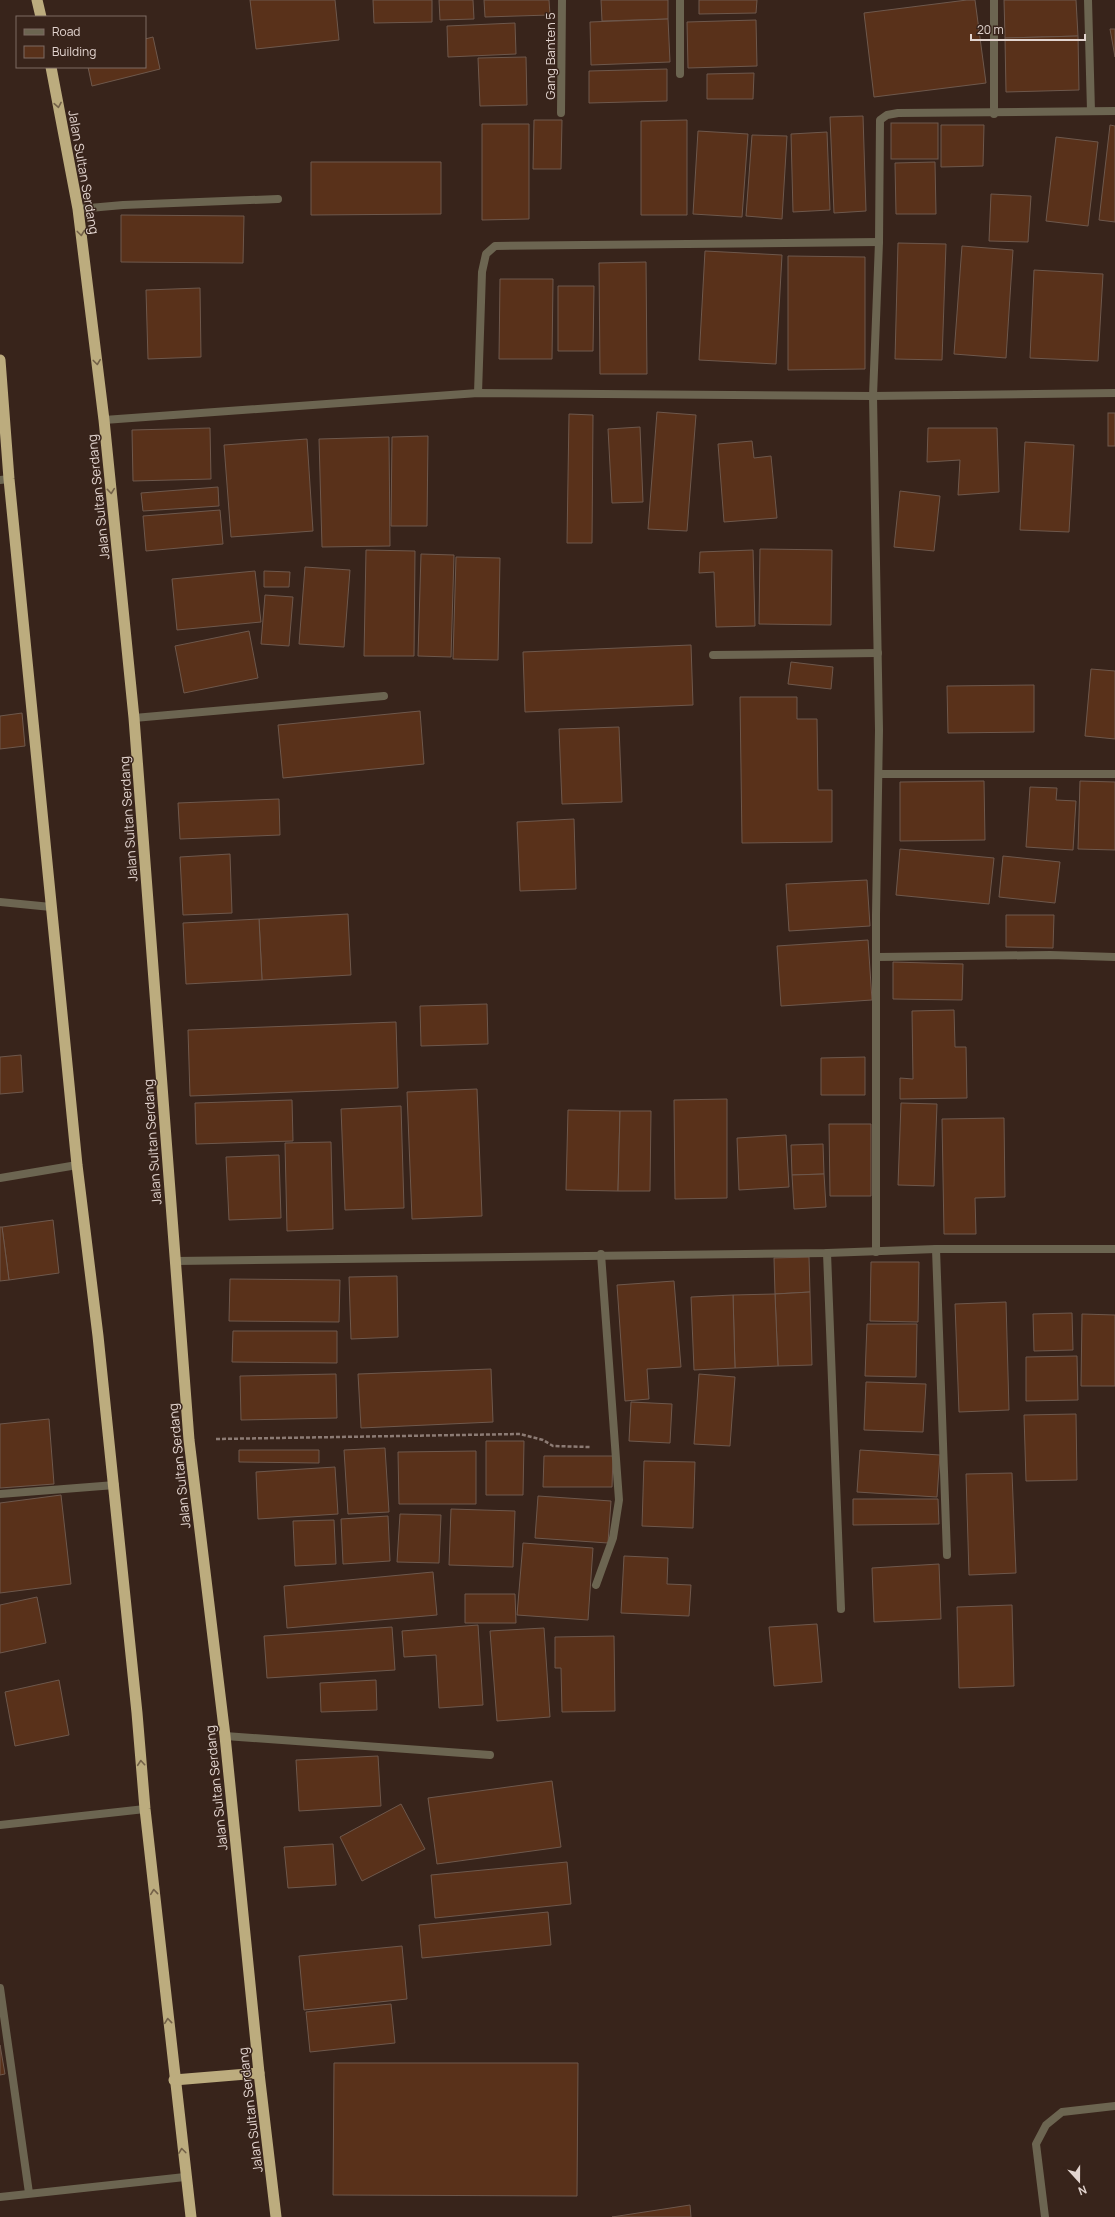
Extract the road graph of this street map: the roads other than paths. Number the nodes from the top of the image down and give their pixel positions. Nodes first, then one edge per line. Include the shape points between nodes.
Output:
1 (37, 0) edge
2 (562, 0) edge
3 (680, 0) edge
4 (994, 0) edge
5 (1088, 0) edge
6 (41, 16) edge
7 (51, 68) edge
8 (680, 74) dead end
9 (1091, 111) junction
10 (1115, 111) edge
11 (561, 113) dead end
12 (994, 114) junction
13 (278, 199) dead end
14 (78, 209) junction
15 (880, 242) junction
16 (0, 360) edge
17 (1115, 392) edge
18 (478, 394) junction
19 (873, 396) junction
20 (104, 420) junction
21 (4, 480) edge
22 (878, 653) junction
23 (713, 655) dead end
24 (384, 696) dead end
25 (134, 718) junction
26 (879, 774) junction
27 (1115, 774) edge
28 (0, 902) edge
29 (51, 907) junction
30 (877, 957) junction
31 (1115, 957) edge
32 (77, 1165) junction
33 (0, 1178) edge
34 (936, 1249) junction
35 (1115, 1249) edge
36 (876, 1252) junction
37 (827, 1253) junction
38 (600, 1254) junction
39 (175, 1261) junction
40 (114, 1485) junction
41 (0, 1494) edge
42 (947, 1555) dead end
43 (596, 1585) dead end
44 (841, 1609) dead end
45 (225, 1736) junction
46 (490, 1755) dead end
47 (145, 1809) junction
48 (0, 1825) edge
49 (0, 1988) edge
50 (259, 2073) junction
51 (174, 2080) junction
52 (1115, 2106) edge
53 (185, 2177) junction
54 (29, 2193) junction
55 (0, 2197) edge
56 (191, 2217) edge
57 (276, 2217) edge
58 (1045, 2217) edge

1 - 6 highway
2 - 11 street, Gang Banten 5
3 - 8 street
4 - 12 street
5 - 9 street
7 -> 14 highway, Jalan Sultan Serdang
9 - 10 street
9 - 12 street
12 - 15 street via 898,113 887,114 880,120
13 - 14 street
14 -> 20 highway, Jalan Sultan Serdang
15 - 18 street via 495,246 486,254 482,272
15 - 19 street
16 - 21 highway
17 - 19 street
18 - 19 street
18 - 20 street
19 - 22 street
20 -> 25 highway, Jalan Sultan Serdang
21 - 29 highway
22 - 23 street
22 - 26 street
24 - 25 street
25 - 39 highway, Jalan Sultan Serdang
26 - 27 street
26 - 30 street
28 - 29 street
29 - 32 highway
30 - 31 street
30 - 36 street
32 - 33 street
32 - 40 highway
34 - 35 street
34 - 36 street
34 - 42 street
36 - 37 street
37 - 38 street
37 - 44 street
38 - 39 street
38 - 43 street via 619,1500 613,1538
39 - 45 highway, Jalan Sultan Serdang via 189,1440
40 - 41 street
47 -> 40 highway
45 - 46 street
45 - 50 highway, Jalan Sultan Serdang
47 - 48 street
51 -> 47 highway
49 - 54 street
50 - 51 highway
50 - 57 highway, Jalan Sultan Serdang
53 -> 51 highway
52 - 58 street via 1062,2112 1046,2125 1036,2144
53 - 54 street
53 - 56 highway
54 - 55 street

